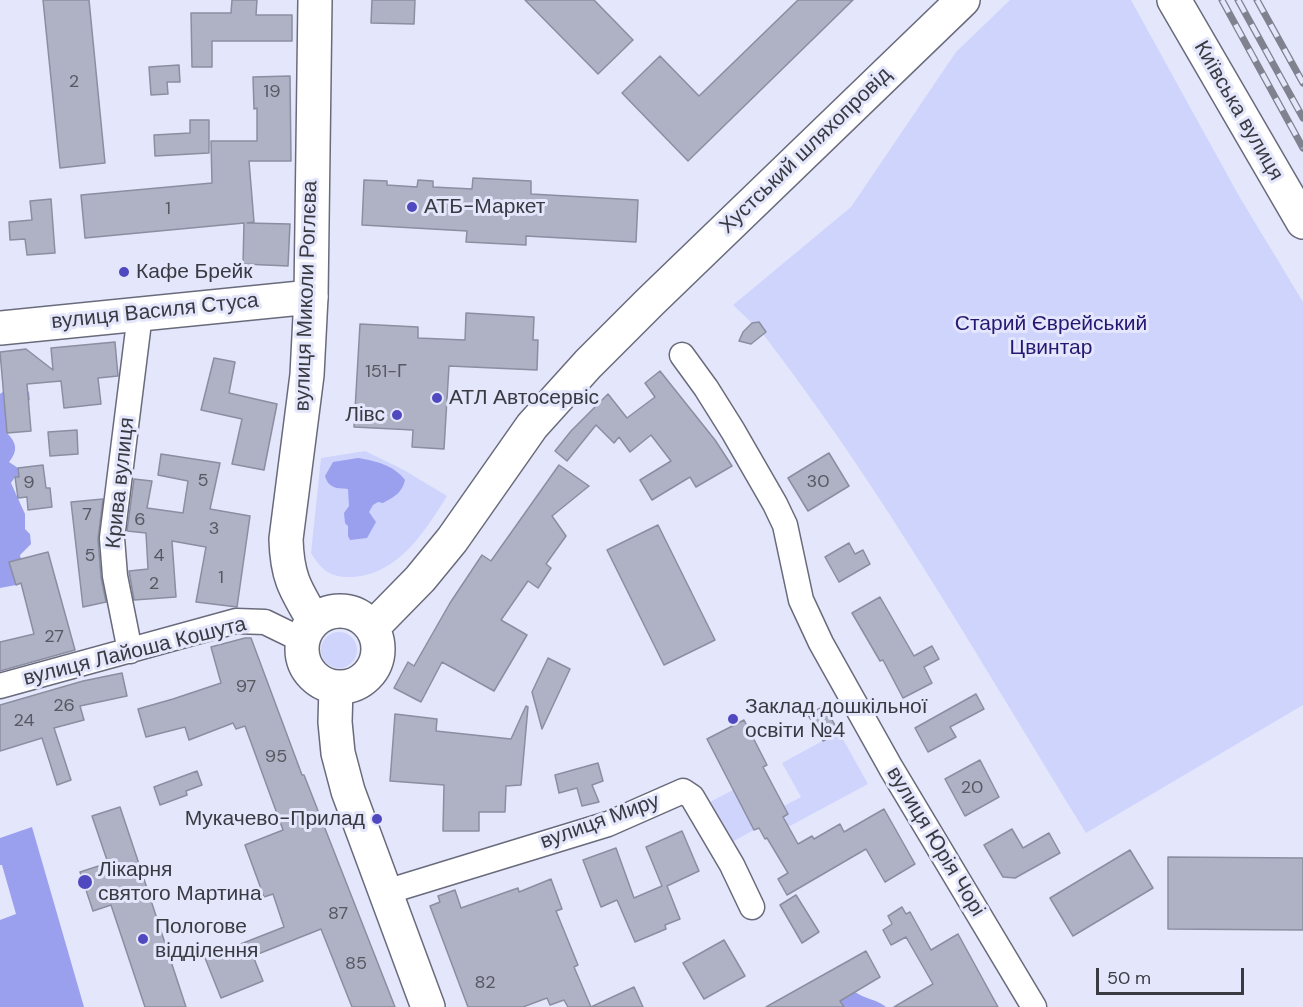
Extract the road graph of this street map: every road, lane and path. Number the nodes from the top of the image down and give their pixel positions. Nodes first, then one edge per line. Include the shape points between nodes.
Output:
1 (315, 0) edge
2 (963, 0) edge
3 (1174, 0) edge
4 (1303, 222) edge
5 (311, 297) junction
6 (140, 314) junction
7 (0, 328) edge
8 (682, 355) dead end
9 (372, 628) junction
10 (308, 631) junction
11 (130, 651) junction
12 (0, 686) edge
13 (336, 688) junction
14 (386, 892) junction
15 (752, 907) dead end
16 (428, 1007) edge
17 (1035, 1007) edge

1 - 5 main road, вулиця Миколи Роглєва
2 - 9 main road, Хустський шляхопровід via 588,364 532,426 452,540
3 - 4 main road, Київська вулиця
5 - 6 main road, вулиця Василя Стуса
5 - 10 main road, вулиця Миколи Роглєва via 307,375 286,539 290,576
6 - 7 main road, вулиця Василя Стуса
6 - 11 street, Крива вулиця via 112,538 115,576
8 - 17 street, вулиця Юрія Чорі via 722,413 775,504 785,525 801,600 820,643
9 - 10 main road via 359,616 336,611 324,614
9 - 13 main road via 379,645 373,669 353,685
10 - 11 street, вулиця Лайоша Кошута via 244,621
10 - 13 main road via 301,652 303,663 318,682
11 - 12 street, вулиця Лайоша Кошута
13 - 14 main road via 338,753
14 - 15 street, вулиця Миру via 608,824 682,791 692,797
14 - 16 main road

